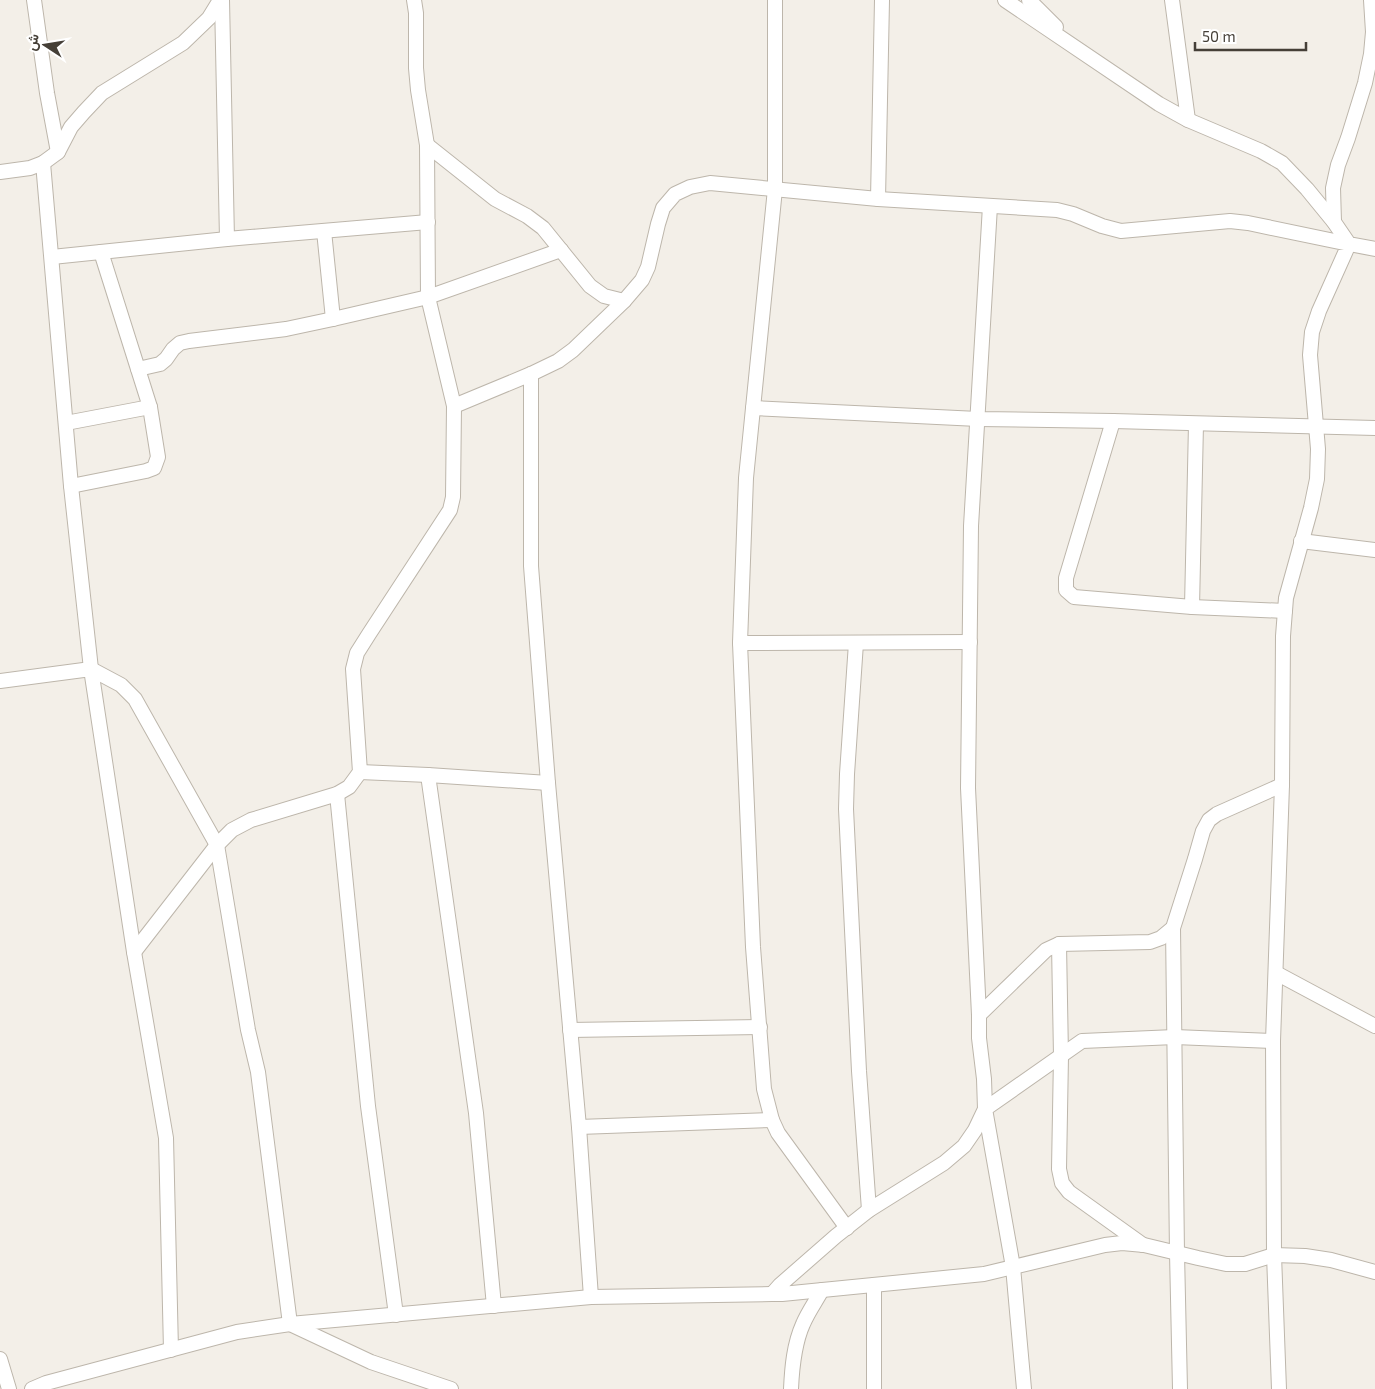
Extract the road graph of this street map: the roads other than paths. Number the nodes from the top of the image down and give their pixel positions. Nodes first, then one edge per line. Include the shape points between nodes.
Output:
1 (34, 0) edge
2 (221, 0) edge
3 (414, 0) edge
4 (775, 0) edge
5 (882, 0) edge
6 (1005, 0) edge
7 (1029, 0) edge
8 (1172, 0) edge
9 (1371, 0) edge
10 (1082, 52) junction
11 (1188, 120) junction
12 (427, 145) junction
13 (58, 152) junction
14 (43, 163) junction
15 (0, 172) edge
16 (775, 189) junction
17 (878, 199) junction
18 (990, 206) junction
19 (428, 222) junction
20 (1334, 222) junction
21 (324, 231) junction
22 (227, 239) junction
23 (1350, 244) junction
24 (561, 250) junction
25 (1375, 250) edge
26 (101, 252) junction
27 (52, 257) junction
28 (428, 296) junction
29 (624, 301) junction
30 (334, 319) junction
31 (138, 369) junction
32 (531, 374) junction
33 (454, 406) junction
34 (150, 408) junction
35 (753, 408) junction
36 (978, 419) junction
37 (1113, 421) junction
38 (66, 422) junction
39 (1196, 424) junction
40 (1316, 426) junction
41 (1375, 428) edge
42 (71, 486) junction
43 (1302, 541) junction
44 (1375, 550) edge
45 (1192, 607) junction
46 (1285, 611) junction
47 (856, 642) junction
48 (970, 642) junction
49 (740, 643) junction
50 (91, 669) junction
51 (0, 681) edge
52 (360, 772) junction
53 (428, 775) junction
54 (548, 783) junction
55 (1282, 785) junction
56 (337, 794) junction
57 (217, 845) junction
58 (1173, 928) junction
59 (1059, 944) junction
60 (134, 952) junction
61 (1276, 973) junction
62 (980, 1014) junction
63 (760, 1026) junction
64 (1375, 1026) edge
65 (570, 1030) junction
66 (1176, 1037) junction
67 (1273, 1041) junction
68 (1061, 1056) junction
69 (985, 1109) junction
70 (772, 1120) junction
71 (579, 1127) junction
72 (869, 1210) junction
73 (847, 1228) junction
74 (1144, 1245) junction
75 (1177, 1253) junction
76 (1274, 1255) junction
77 (1013, 1267) junction
78 (1375, 1272) edge
79 (874, 1285) junction
80 (822, 1290) junction
81 (772, 1294) junction
82 (591, 1297) junction
83 (494, 1306) junction
84 (396, 1315) junction
85 (290, 1324) junction
86 (171, 1350) junction
87 (0, 1359) edge
88 (9, 1389) edge
89 (32, 1389) edge
90 (451, 1389) edge
91 (790, 1389) edge
92 (874, 1389) edge
93 (1024, 1389) edge
94 (1180, 1389) edge
95 (1279, 1389) edge

1 - 13 street
2 - 13 street via 209,18 183,43 102,93 71,127
2 - 22 street
3 - 12 street via 417,83
4 - 16 street
5 - 17 street
6 - 10 street
7 - 10 street
8 - 11 street
9 - 20 street via 1371,54 1338,165 1333,188
10 - 11 street
11 - 20 street via 1282,163
12 - 19 street
12 - 24 street via 495,199 543,228
13 - 14 street
14 - 15 street
14 - 27 street
16 - 17 street
16 - 29 street via 710,183 690,186 675,194 663,208 642,280
16 - 35 street
17 - 18 street
18 - 23 street via 1057,210 1121,231 1230,221
18 - 36 street
19 - 21 street
19 - 28 street
20 - 23 street
21 - 22 street
21 - 30 street
22 - 26 street
23 - 25 street
23 - 40 street via 1312,332 1310,355
24 - 28 street
24 - 29 street via 590,286 604,296
26 - 27 street
26 - 31 street
27 - 38 street
28 - 30 street
28 - 33 street
29 - 32 street via 573,350
30 - 31 street via 180,343 160,364
31 - 34 street
32 - 33 street
32 - 54 street via 531,566
33 - 52 street via 450,510 357,653 353,669
34 - 38 street
34 - 42 street via 158,457 154,468
35 - 36 street
35 - 49 street via 746,478
36 - 37 street
36 - 48 street via 971,526
37 - 39 street
37 - 45 street via 1066,578 1066,590 1074,597
38 - 42 street
39 - 40 street
39 - 45 street
40 - 41 street
40 - 43 street via 1317,479
42 - 50 street
43 - 44 street
43 - 46 street
45 - 46 street
46 - 55 street
47 - 48 street
47 - 49 street
47 - 72 street via 846,809
48 - 62 street via 968,788
49 - 63 street
50 - 51 street
50 - 57 street via 121,685 136,699
50 - 60 street
52 - 53 street
52 - 56 street via 349,787
53 - 54 street
53 - 83 street via 476,1113
54 - 65 street
55 - 58 street via 1209,820
55 - 61 street
56 - 57 street via 251,820 232,830
56 - 84 street via 368,1106
57 - 60 street
57 - 85 street via 258,1072
58 - 59 street via 1150,942
58 - 66 street
59 - 62 street via 1046,950
59 - 68 street
60 - 86 street via 166,1138
61 - 64 street
61 - 67 street
62 - 69 street
63 - 65 street
63 - 70 street via 764,1089
65 - 71 street
66 - 67 street
66 - 68 street via 1082,1040
66 - 75 street
67 - 76 street
68 - 69 street
68 - 74 street via 1059,1169 1062,1183 1069,1192
69 - 72 street via 964,1146 944,1163
69 - 77 street
70 - 71 street
70 - 73 street
71 - 82 street
72 - 73 street
73 - 81 street
74 - 75 street
74 - 77 street via 1106,1245
75 - 76 street via 1226,1264 1245,1264
75 - 94 street
76 - 78 street via 1331,1260
76 - 95 street
77 - 79 street via 984,1274
77 - 93 street
79 - 80 street
79 - 92 street
80 - 81 street
80 - 91 street via 796,1342
81 - 82 street
82 - 83 street
83 - 84 street
84 - 85 street
85 - 86 street via 237,1332
85 - 90 street via 371,1362
86 - 89 street
87 - 88 street

